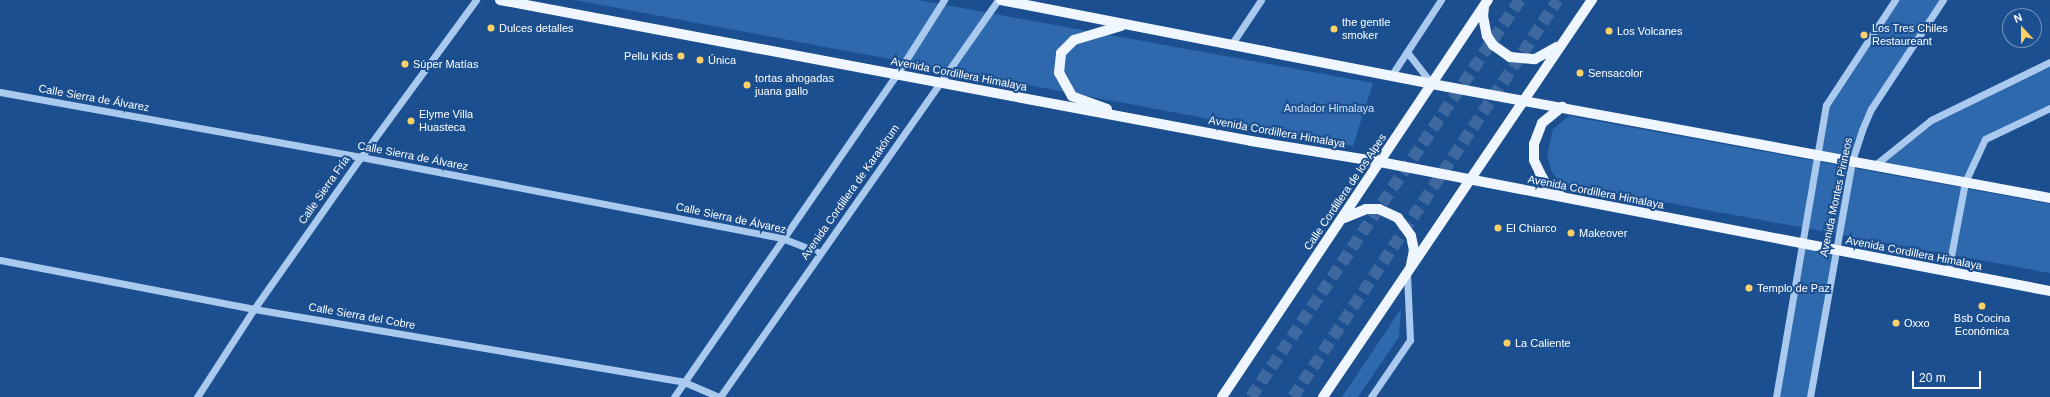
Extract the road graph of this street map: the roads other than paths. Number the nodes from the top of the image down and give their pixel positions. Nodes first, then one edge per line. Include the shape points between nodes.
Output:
1 (476, 0) edge
2 (500, 0) edge
3 (944, 0) edge
4 (999, 0) edge
5 (1261, 0) edge
6 (1441, 0) edge
7 (1488, 0) edge
8 (1592, 0) edge
9 (1895, 0) edge
10 (1943, 0) edge
11 (1123, 25) junction
12 (1568, 36) junction
13 (1231, 45) junction
14 (1407, 52) junction
15 (2050, 62) edge
16 (897, 74) junction
17 (1391, 76) junction
18 (940, 83) junction
19 (1432, 84) junction
20 (0, 92) edge
21 (1524, 100) junction
22 (1562, 107) junction
23 (2050, 108) edge
24 (1130, 118) junction
25 (1818, 155) junction
26 (361, 157) junction
27 (1852, 161) junction
28 (1380, 162) junction
29 (1875, 165) junction
30 (1470, 180) junction
31 (1965, 182) junction
32 (1564, 198) junction
33 (2050, 198) edge
34 (1340, 222) junction
35 (782, 238) junction
36 (1804, 245) junction
37 (1836, 250) junction
38 (820, 253) junction
39 (0, 260) edge
40 (1948, 272) junction
41 (1407, 273) junction
42 (2050, 291) edge
43 (254, 309) junction
44 (684, 382) junction
45 (197, 397) edge
46 (674, 397) edge
47 (720, 397) edge
48 (1222, 397) edge
49 (1323, 397) edge
50 (1371, 397) edge
51 (1776, 397) edge
52 (1810, 397) edge

1 - 26 street, Calle Sierra Fría
2 - 16 main road, Avenida Cordillera Himalaya
3 - 16 street
4 - 11 main road
4 - 18 street, Avenida Cordillera de Karakórum
5 - 13 street
6 - 14 street
7 - 12 main road via 1484,6 1483,16 1488,36 1493,45 1510,57 1536,59 1549,54
7 - 19 main road, Calle Cordillera de los Alpes
8 - 12 main road
9 - 25 street, Avenida Montes Pirineos via 1826,105
10 - 27 street, Avenida Montes Pirineos via 1870,109
11 - 13 main road
11 - 24 main road via 1074,40 1061,53 1059,73 1072,96
12 - 21 main road
13 - 17 main road
14 - 17 street
14 - 19 street
15 - 29 street via 1931,120
16 - 18 main road, Avenida Cordillera Himalaya
16 - 35 street
17 - 19 main road
18 - 24 main road, Avenida Cordillera Himalaya
18 - 38 street, Avenida Cordillera de Karakórum
19 - 21 main road
19 - 28 main road, Calle Cordillera de los Alpes
20 - 26 street, Calle Sierra de Álvarez
21 - 22 main road
21 - 30 main road
22 - 25 main road
22 - 32 main road via 1542,123 1534,144 1534,160 1546,184
23 - 31 street via 1985,139
24 - 28 main road, Avenida Cordillera Himalaya
25 - 27 main road
25 - 36 street, Avenida Montes Pirineos
26 - 35 street, Calle Sierra de Álvarez
26 - 43 street, Calle Sierra Fría
27 - 29 main road
27 - 37 street, Avenida Montes Pirineos
28 - 30 main road, Avenida Cordillera Himalaya
28 - 34 main road, Calle Cordillera de los Alpes
29 - 31 main road
30 - 32 main road, Avenida Cordillera Himalaya
30 - 41 main road
31 - 33 main road
31 - 40 street
32 - 36 main road, Avenida Cordillera Himalaya
34 - 41 main road via 1346,216 1366,209 1379,209 1398,218 1411,236 1414,250 1412,264
34 - 48 main road, Calle Cordillera de los Alpes
35 - 38 street, Calle Sierra de Álvarez
35 - 44 street
36 - 37 main road, Avenida Cordillera Himalaya
36 - 51 street, Avenida Montes Pirineos
37 - 40 main road, Avenida Cordillera Himalaya
37 - 52 street, Avenida Montes Pirineos
38 - 47 street, Avenida Cordillera de Karakórum
39 - 43 street, Calle Sierra del Cobre
40 - 42 main road, Avenida Cordillera Himalaya
41 - 49 main road
41 - 50 street via 1410,340
43 - 44 street, Calle Sierra del Cobre
43 - 45 street, Calle Sierra Fría
44 - 46 street
44 - 47 street, Calle Sierra del Cobre

